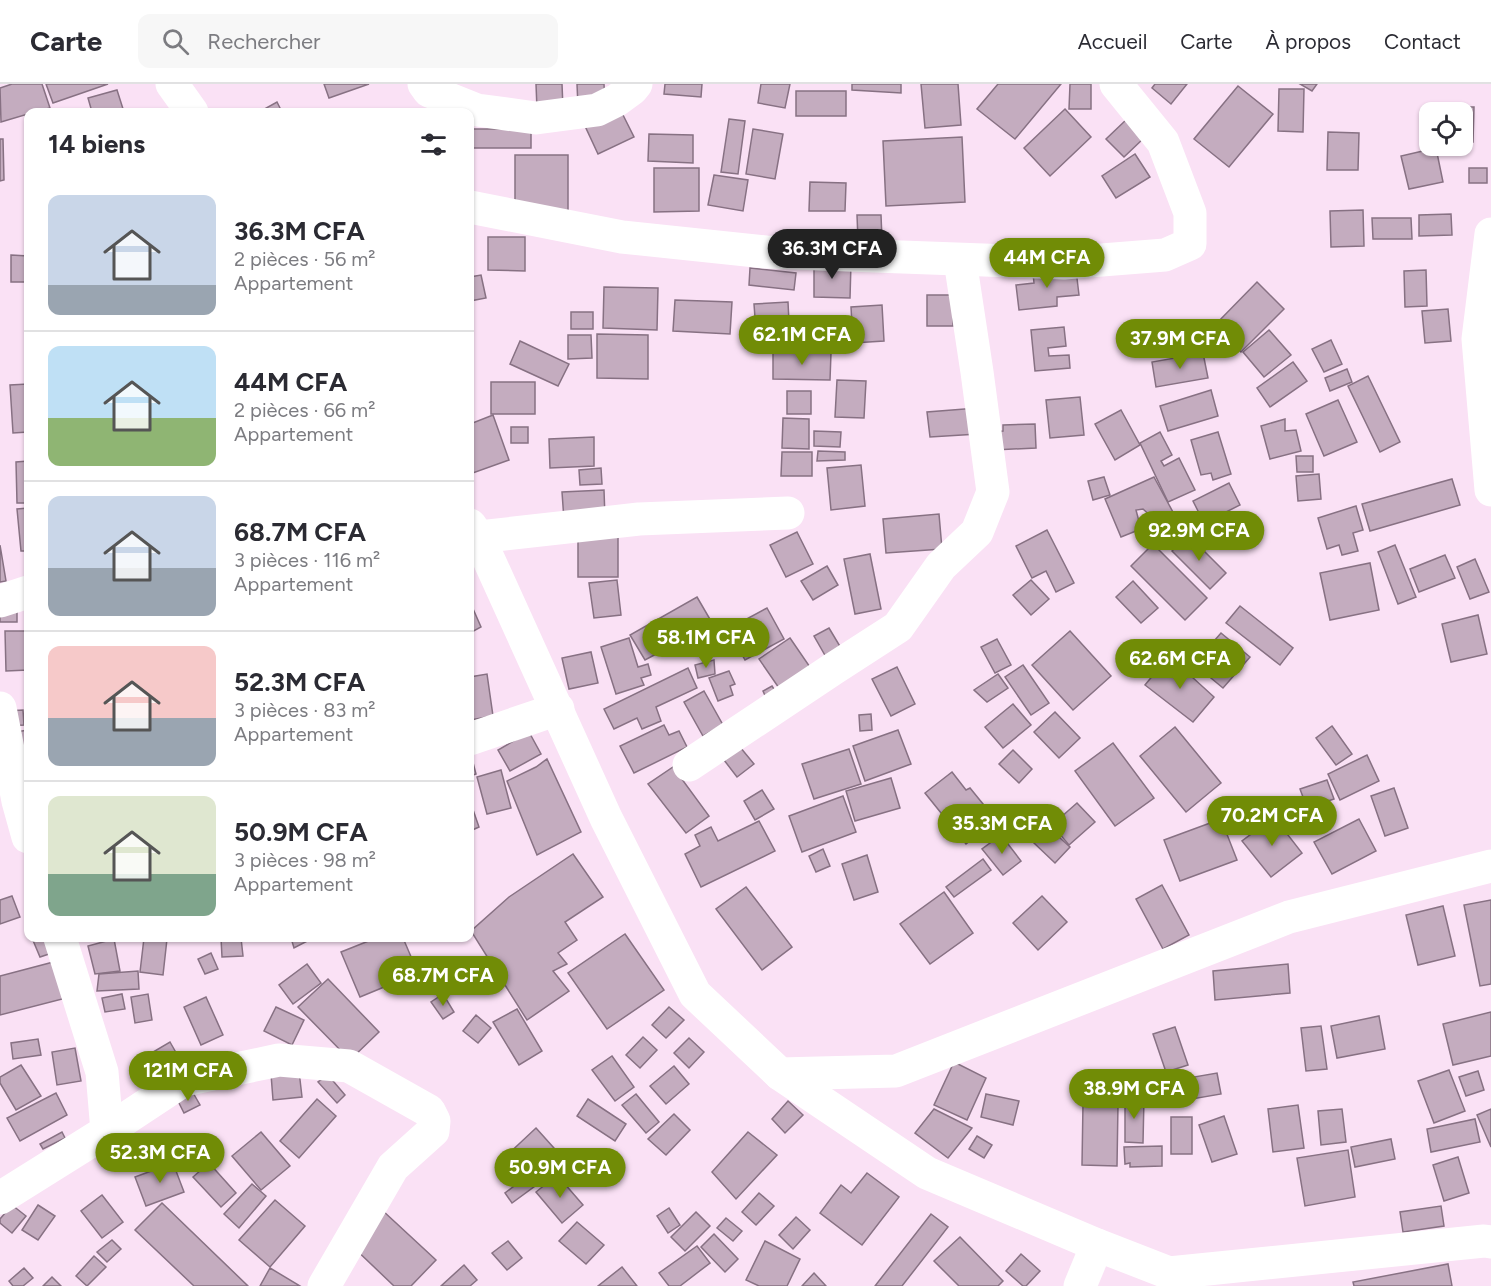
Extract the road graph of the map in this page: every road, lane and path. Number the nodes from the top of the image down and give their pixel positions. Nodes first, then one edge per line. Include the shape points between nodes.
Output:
1 (172, 84) edge
2 (424, 84) edge
3 (636, 84) edge
4 (1116, 84) edge
5 (189, 108) edge
6 (472, 108) edge
7 (474, 109) edge
8 (474, 208) edge
9 (1491, 234) edge
10 (960, 260) junction
11 (1491, 490) edge
12 (788, 513) dead end
13 (474, 534) edge
14 (474, 536) edge
15 (24, 593) edge
16 (0, 601) edge
17 (0, 708) edge
18 (558, 709) junction
19 (474, 738) edge
20 (689, 765) dead end
21 (24, 823) edge
22 (1491, 866) edge
23 (61, 942) edge
24 (780, 1074) junction
25 (107, 1131) junction
26 (0, 1198) edge
27 (1491, 1242) edge
28 (1097, 1245) junction
29 (1174, 1280) edge
30 (324, 1286) edge
31 (1080, 1286) edge

1 - 5 street
2 - 6 street via 429,91
3 - 7 street via 597,110 536,118
4 - 10 street via 1163,142 1190,213 1190,244 1165,255 1064,263
8 - 10 street via 622,237 766,252
9 - 11 street via 1478,339
10 - 20 street via 993,492 977,532 941,566 898,627
12 - 13 street via 639,519
14 - 18 street
15 - 16 street
17 - 21 street
18 - 19 street
18 - 24 street via 606,818 695,994
22 - 24 street via 1289,917 896,1071
23 - 25 street via 102,1072
24 - 28 street via 927,1173
25 - 26 street
25 - 30 street via 184,1080 279,1060 349,1066 429,1112 435,1121 433,1131 393,1167
27 - 29 street
28 - 29 street
28 - 31 street

